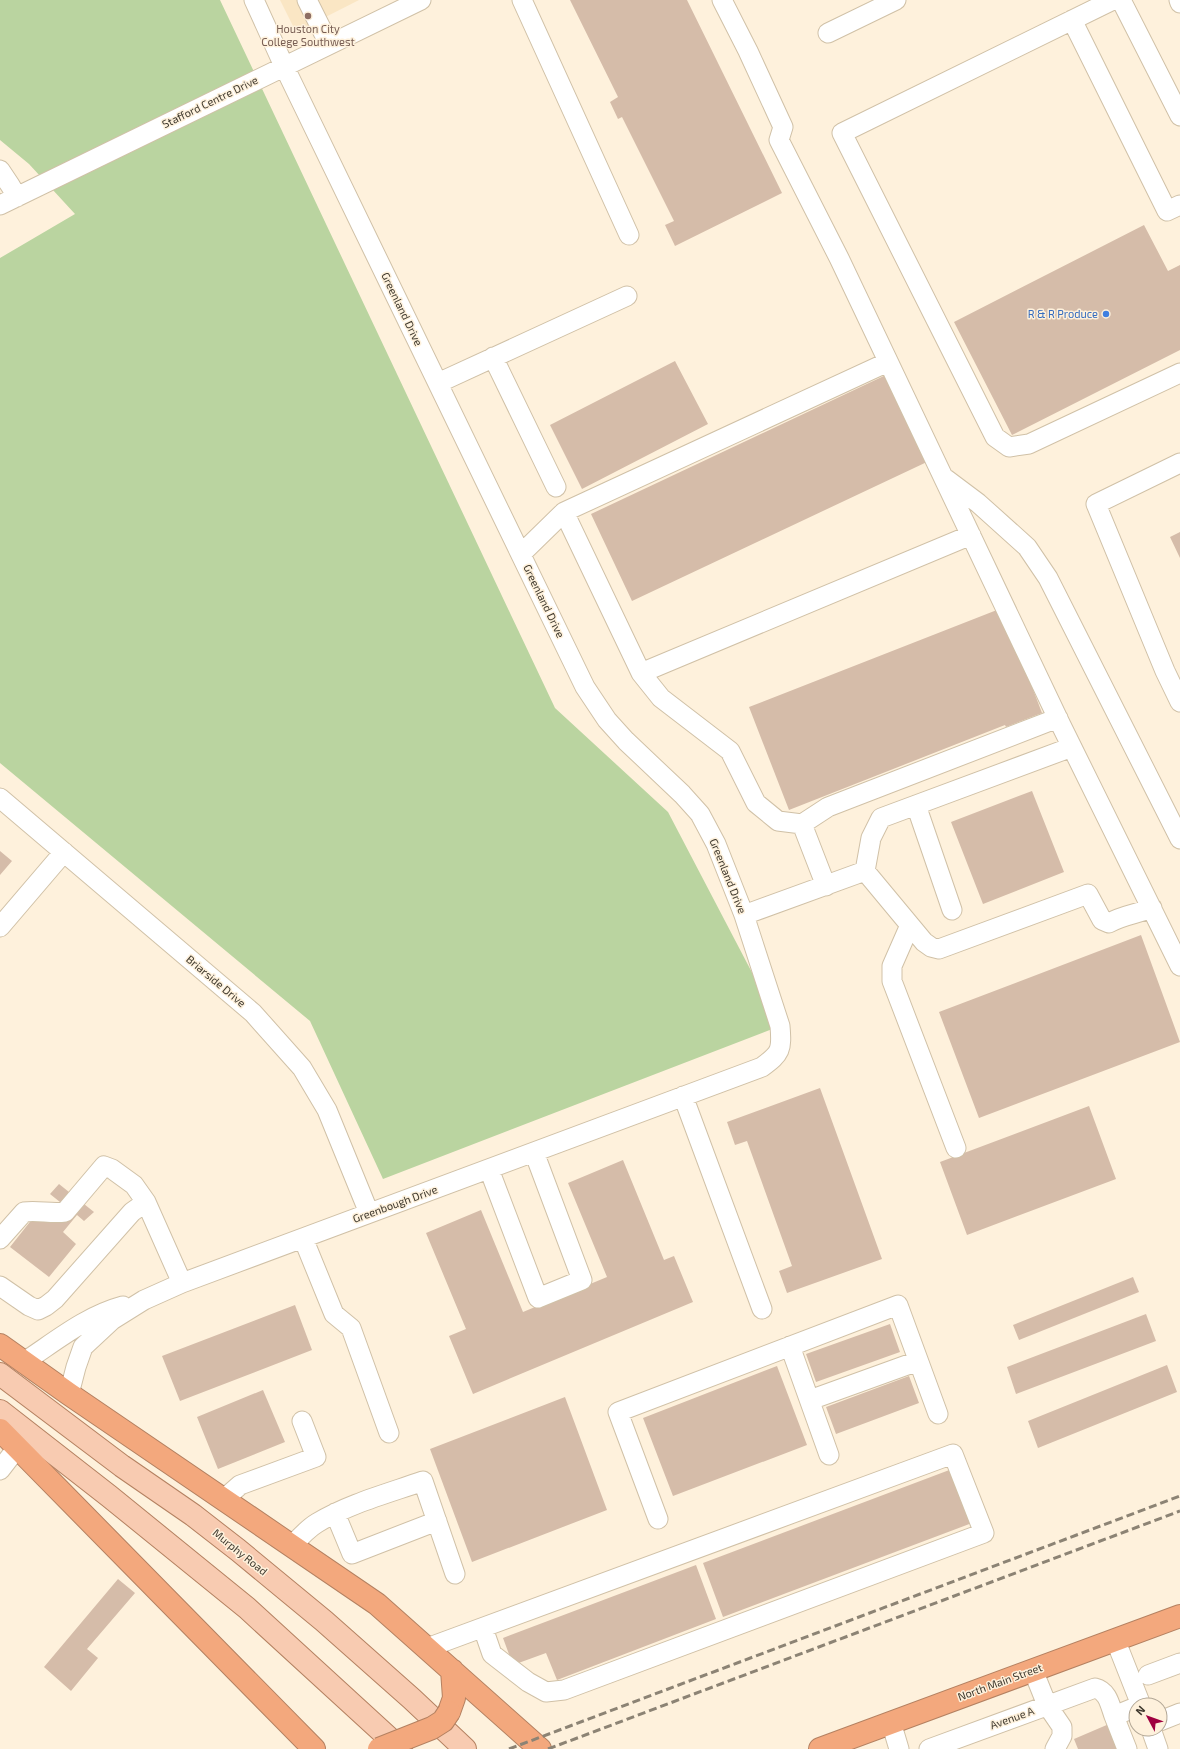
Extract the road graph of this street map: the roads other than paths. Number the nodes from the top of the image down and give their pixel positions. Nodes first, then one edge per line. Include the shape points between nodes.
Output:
1 (254, 0) edge
2 (421, 0) edge
3 (522, 0) edge
4 (722, 0) edge
5 (896, 0) edge
6 (1114, 0) edge
7 (1121, 0) edge
8 (309, 1) edge
9 (1072, 20) junction
10 (828, 33) dead end
11 (329, 44) junction
12 (284, 66) junction
13 (1180, 116) edge
14 (0, 170) edge
15 (8, 201) edge
16 (1180, 205) edge
17 (629, 235) dead end
18 (627, 296) dead end
19 (493, 357) junction
20 (888, 362) junction
21 (1180, 373) edge
22 (438, 383) junction
23 (1180, 464) edge
24 (943, 477) junction
25 (556, 487) dead end
26 (564, 512) junction
27 (970, 535) junction
28 (521, 554) junction
29 (641, 673) junction
30 (1180, 702) edge
31 (1058, 718) junction
32 (1072, 747) junction
33 (0, 798) edge
34 (916, 805) junction
35 (802, 824) junction
36 (1180, 839) edge
37 (64, 852) junction
38 (865, 871) junction
39 (826, 886) junction
40 (1152, 908) junction
41 (952, 910) dead end
42 (744, 915) junction
43 (910, 925) junction
44 (0, 926) edge
45 (1180, 966) edge
46 (683, 1096) junction
47 (647, 1110) joint
48 (956, 1148) dead end
49 (534, 1152) junction
50 (489, 1169) junction
51 (146, 1202) junction
52 (369, 1213) junction
53 (303, 1238) junction
54 (0, 1239) edge
55 (182, 1283) junction
56 (0, 1286) edge
57 (144, 1300) junction
58 (762, 1309) dead end
59 (0, 1345) edge
60 (790, 1346) junction
61 (918, 1361) junction
62 (24, 1362) junction
63 (0, 1374) edge
64 (69, 1394) junction
65 (810, 1400) junction
66 (0, 1411) edge
67 (938, 1414) dead end
68 (302, 1421) dead end
69 (0, 1430) edge
70 (389, 1433) dead end
71 (18, 1448) junction
72 (829, 1455) dead end
73 (0, 1470) edge
74 (224, 1499) junction
75 (336, 1513) junction
76 (658, 1519) dead end
77 (437, 1522) junction
78 (292, 1546) junction
79 (455, 1574) dead end
80 (1180, 1616) edge
81 (483, 1628) junction
82 (1115, 1639) junction
83 (427, 1648) junction
84 (1180, 1663) edge
85 (452, 1670) junction
86 (1033, 1670) junction
87 (1148, 1674) dead end
88 (1137, 1697) edge
89 (1048, 1705) junction
90 (1128, 1710) edge
91 (1180, 1713) edge
92 (1114, 1716) junction
93 (1168, 1718) edge
94 (891, 1722) junction
95 (1154, 1737) edge
96 (314, 1747) edge
97 (379, 1749) edge
98 (401, 1749) edge
99 (465, 1749) edge
100 (540, 1749) edge
101 (820, 1749) edge
102 (899, 1749) edge
103 (929, 1749) edge
104 (1055, 1749) edge
105 (1127, 1749) edge
106 (1158, 1749) edge

1 - 12 street, Greenland Drive
2 - 11 street, Stafford Centre Drive
3 - 17 street
4 - 20 street via 783,126 779,140
5 - 10 street
6 - 9 street
7 - 13 street
8 - 11 street
9 - 16 street via 1167,211
9 - 21 street via 842,133 995,437 1009,447 1029,444
11 - 12 street, Stafford Centre Drive
12 - 15 street, Stafford Centre Drive
12 - 22 street, Greenland Drive
14 - 15 street via 10,185
18 - 19 street
19 - 22 street
19 - 25 street
20 - 24 street
20 - 26 street
22 - 28 street, Greenland Drive
23 - 30 street via 1096,504 1164,671
24 - 27 street
24 - 36 street via 978,503 1027,547 1048,578
26 - 28 street
26 - 29 street
27 - 29 street
27 - 31 street
28 - 42 street, Greenland Drive via 585,686 607,720 700,814 716,844
29 - 35 street via 660,698 730,751 756,803 778,821
31 - 32 street
31 - 35 street via 828,806
32 - 34 street
32 - 40 street
33 - 37 street, Briarside Drive
34 - 38 street via 881,818 871,838
34 - 41 street
35 - 39 street
37 - 44 street
37 - 52 street, Briarside Drive via 253,1013 302,1068 327,1110
38 - 39 street
38 - 43 street
39 - 42 street
40 - 43 street via 1109,923 1102,920 1088,894 939,949 931,947
40 - 45 street
42 - 46 street, Greenland Drive via 780,1026 781,1044 776,1057 762,1068
43 - 48 street via 892,966 892,981
46 - 47 street, Greenland Drive
46 - 58 street
47 - 49 street, Greenbough Drive
49 - 50 street, Greenbough Drive
49 - 50 street via 582,1280 538,1298
50 - 52 street, Greenbough Drive
51 - 54 street via 134,1185 112,1168 104,1166 65,1212 24,1212
51 - 55 street
51 - 56 street via 132,1212 46,1306 38,1310
52 - 53 street, Greenbough Drive
53 - 55 street, Greenbough Drive
53 - 70 street via 334,1314 351,1328
55 - 57 street, Greenbough Drive
57 - 62 street, Greenbough Drive via 106,1310 74,1327
57 - 64 street, Greenbough Drive via 112,1320 83,1347
59 - 62 highway
60 - 61 street via 898,1305
60 - 65 street
60 - 76 street via 618,1412
61 - 65 street
61 - 67 street
62 - 64 highway
63 - 99 main road, Murphy Road via 122,1466 193,1514 238,1550 324,1621
64 - 74 highway
65 - 72 street
66 - 98 main road via 247,1608
68 - 74 street via 316,1457 240,1485
69 - 71 highway
71 - 73 street
71 - 96 highway
74 - 78 highway
75 - 77 street via 352,1554
75 - 77 street via 423,1481
75 - 78 street via 316,1523
77 - 79 street
78 - 83 highway via 377,1604
80 - 82 highway, North Main Street
81 - 81 street via 953,1454 984,1533 564,1690 546,1692 528,1682 492,1654
81 - 83 street
82 - 86 highway, North Main Street
82 - 88 street
83 - 85 highway
84 - 87 street
85 - 97 highway, bridge via 454,1698 444,1721
85 - 100 highway
86 - 89 street
86 - 94 highway, North Main Street
89 - 92 street, Avenue A via 1095,1688 1105,1693
89 - 103 street, Avenue A
89 - 104 street via 1062,1728 1062,1736
90 - 92 street
91 - 93 street
92 - 105 street
94 - 101 highway, North Main Street
94 - 102 street
95 - 106 street

